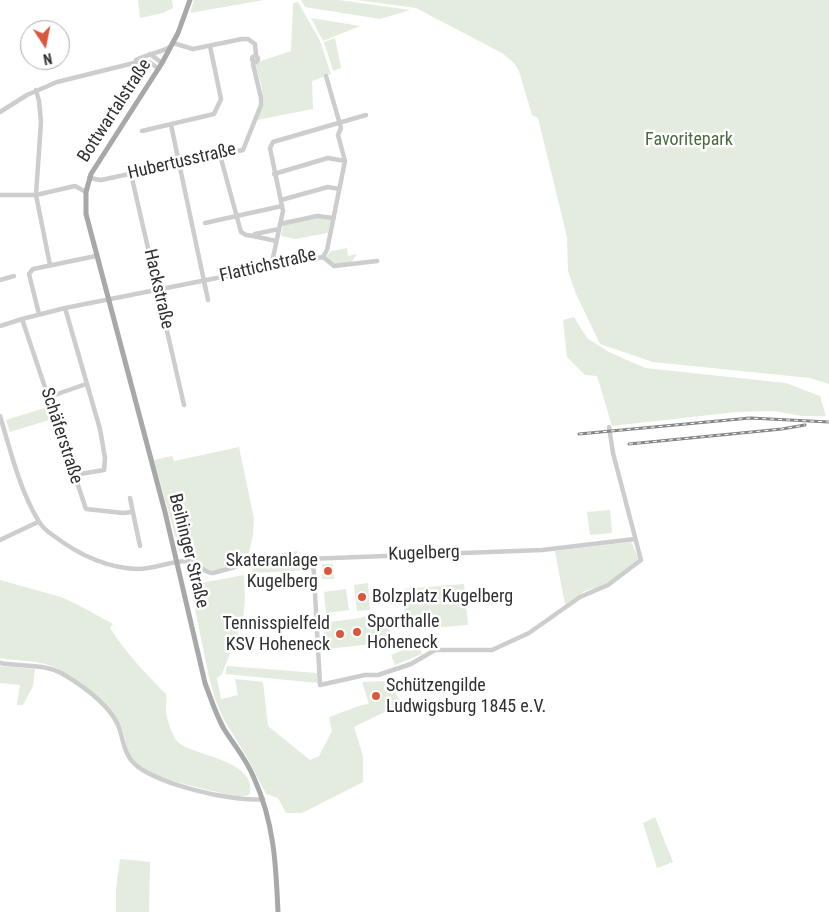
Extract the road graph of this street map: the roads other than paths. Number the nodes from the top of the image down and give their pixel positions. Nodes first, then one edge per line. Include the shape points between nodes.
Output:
1 (190, 0) edge
2 (172, 45) junction
3 (210, 46) junction
4 (150, 54) junction
5 (133, 62) junction
6 (162, 63) junction
7 (159, 69) junction
8 (326, 76) dead end
9 (36, 90) junction
10 (0, 112) edge
11 (366, 114) dead end
12 (339, 122) junction
13 (171, 125) junction
14 (142, 131) dead end
15 (220, 155) junction
16 (345, 161) junction
17 (180, 163) junction
18 (132, 174) junction
19 (274, 174) junction
20 (89, 178) junction
21 (339, 189) junction
22 (86, 192) junction
23 (0, 195) edge
24 (36, 195) junction
25 (281, 200) junction
26 (282, 206) junction
27 (237, 216) junction
28 (334, 218) junction
29 (204, 223) dead end
30 (280, 227) junction
31 (253, 236) junction
32 (276, 242) junction
33 (96, 256) junction
34 (322, 257) junction
35 (377, 261) dead end
36 (50, 265) junction
37 (271, 267) junction
38 (14, 276) dead end
39 (0, 280) edge
40 (205, 280) junction
41 (158, 290) junction
42 (109, 300) junction
43 (208, 300) dead end
44 (66, 308) junction
45 (39, 314) junction
46 (22, 319) junction
47 (0, 326) edge
48 (86, 384) junction
49 (49, 397) junction
50 (184, 405) dead end
51 (0, 416) edge
52 (2, 426) edge
53 (608, 427) dead end
54 (74, 475) junction
55 (130, 498) dead end
56 (132, 512) junction
57 (38, 522) junction
58 (634, 539) junction
59 (0, 540) edge
60 (140, 546) dead end
61 (313, 558) junction
62 (177, 563) junction
63 (0, 664) edge
64 (263, 799) junction
65 (278, 912) edge

1 - 2 main road, Bottwartalstraße
2 - 3 street via 187,48
2 - 4 street
2 - 6 main road, Bottwartalstraße
3 - 13 street via 221,99 216,111 210,116
3 - 15 street, Hubertusstraße via 248,39 255,44 258,60 254,61 260,105 243,150
4 - 5 street
4 - 6 street
5 - 7 street via 146,61
5 - 9 street
6 - 7 main road, Bottwartalstraße
7 - 20 main road, Bottwartalstraße
8 - 12 street, Flattichstraße
9 - 10 street
9 - 24 street via 42,122
11 - 12 street
12 - 16 street, Flattichstraße via 341,130 338,135
12 - 19 street via 273,142 270,148
13 - 14 street
13 - 17 street
15 - 17 street, Hubertusstraße
15 - 27 street
16 - 19 street via 328,158
16 - 21 street, Flattichstraße
17 - 18 street, Hubertusstraße
17 - 40 street
18 - 20 street, Hubertusstraße via 101,180
18 - 41 street, Hackstraße
19 - 25 street
20 - 22 main road, Bottwartalstraße
21 - 25 street via 328,187
21 - 28 street, Flattichstraße
22 - 24 street via 75,186
22 - 33 main road, Bottwartalstraße via 86,214
23 - 24 street
24 - 36 street
25 - 26 street
26 - 27 street
26 - 30 street
27 - 29 street
27 - 31 street via 241,232
28 - 30 street via 317,216
28 - 34 street, Flattichstraße via 327,250
30 - 31 street
30 - 32 street
31 - 32 street
32 - 37 street
33 - 36 street
33 - 42 main road, Bottwartalstraße
34 - 35 street via 334,266
34 - 37 street, Flattichstraße
36 - 45 street via 29,274
37 - 40 street, Flattichstraße
38 - 39 street
40 - 41 street, Flattichstraße
40 - 43 street
41 - 42 street, Flattichstraße
41 - 50 street, Hackstraße
42 - 44 street, Flattichstraße
42 - 62 main road, Beihinger Straße
44 - 45 street, Flattichstraße
44 - 48 street
45 - 46 street, Flattichstraße
46 - 47 street, Flattichstraße
46 - 49 street, Schäferstraße
48 - 49 street
48 - 54 street via 100,429 106,464 104,470
49 - 54 street, Schäferstraße
51 - 52 street
52 - 57 street
53 - 58 street
54 - 56 street, Schäferstraße via 86,508
55 - 56 street
56 - 60 street
57 - 59 street
57 - 62 street via 64,544 98,562 140,569
58 - 61 street, Kugelberg via 542,550
58 - 61 street via 641,560 608,585 580,597 529,633 492,650 435,650 411,664 378,675 320,685
61 - 62 street, Kugelberg via 249,563 214,573 203,571 191,562
62 - 64 main road, Beihinger Straße via 212,704 254,776
63 - 64 street via 49,668 77,683 100,701 117,724 130,759 151,775 232,798
64 - 65 main road, Beihinger Straße via 274,845

